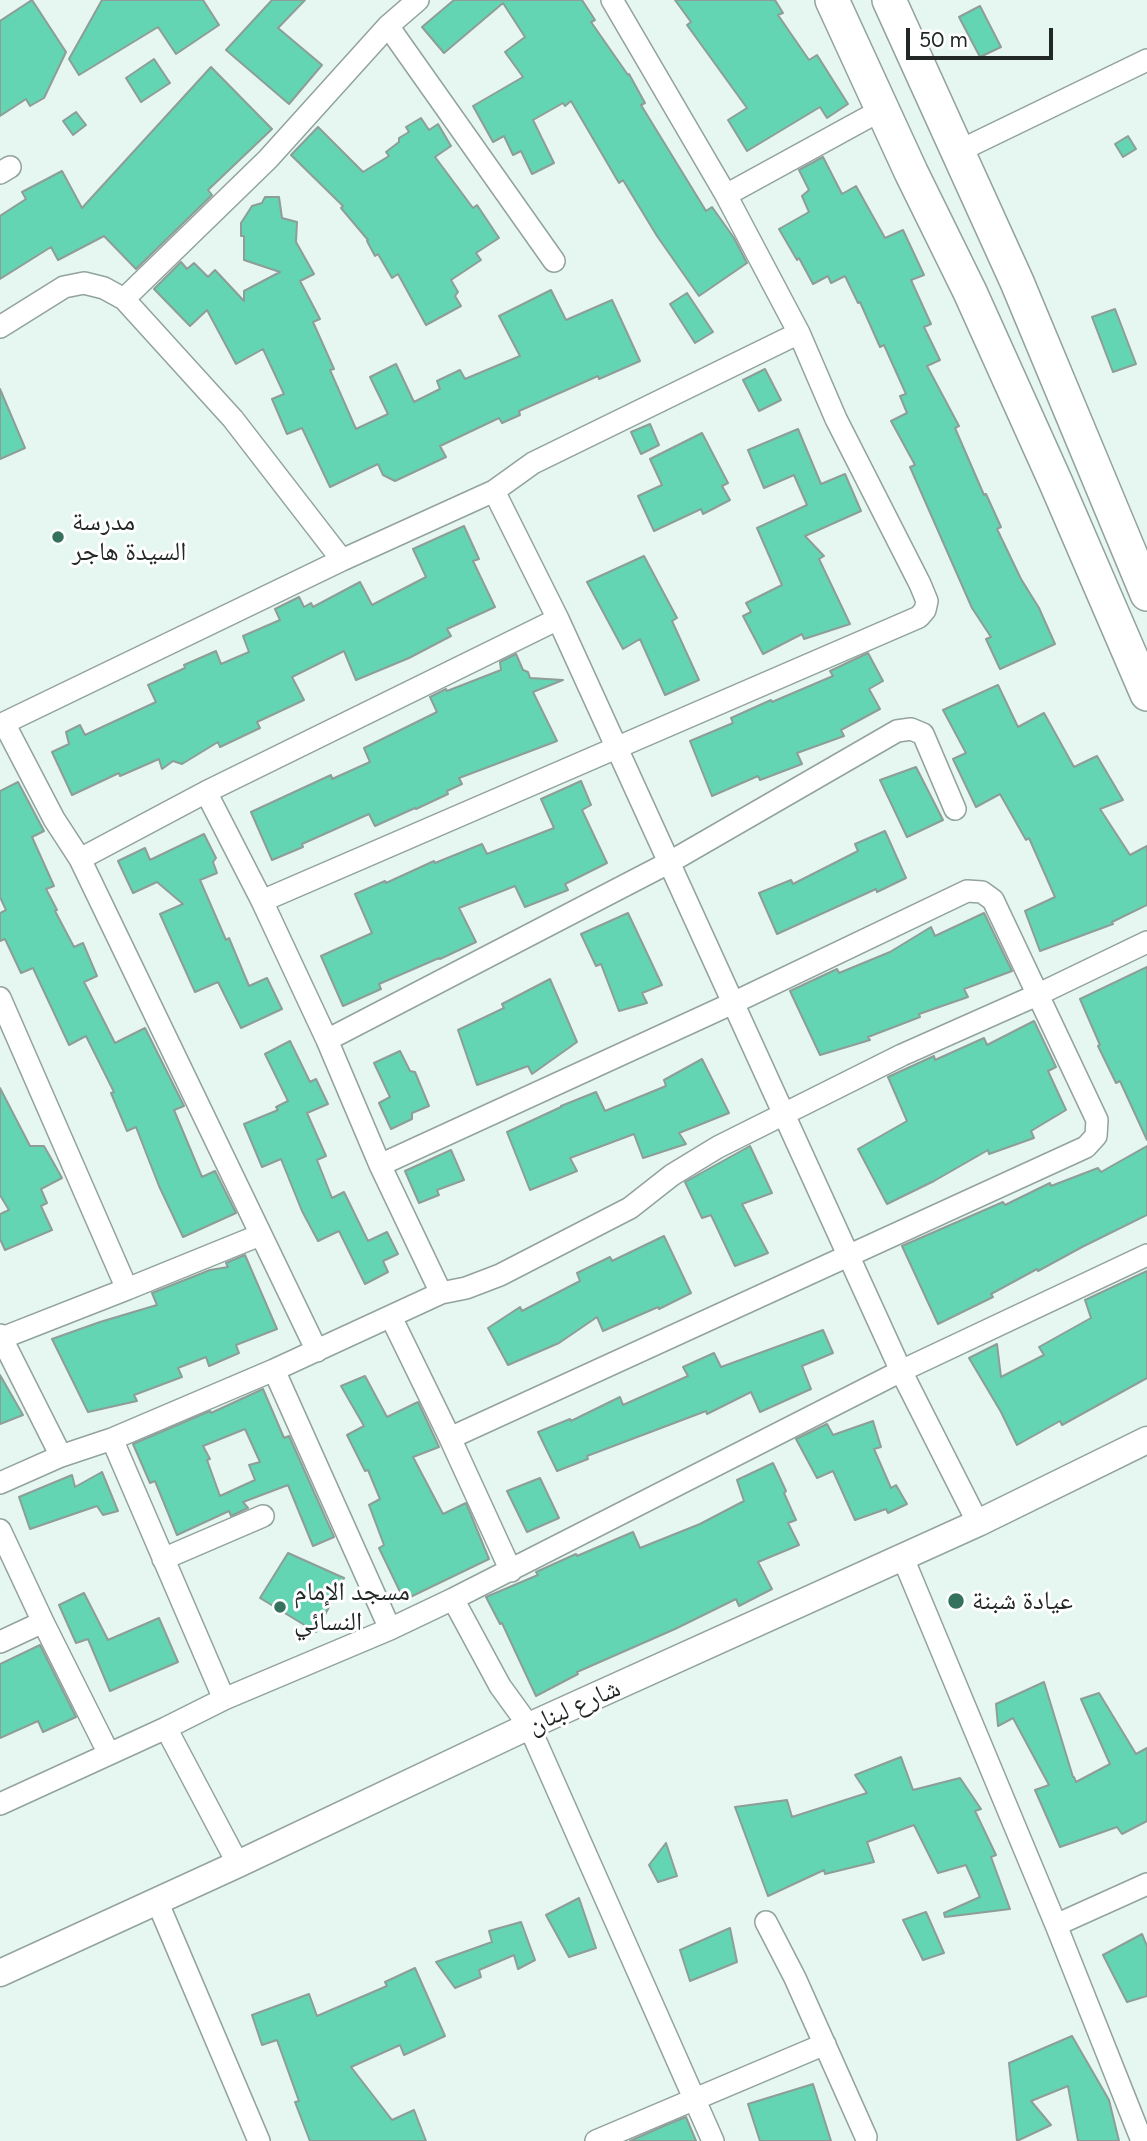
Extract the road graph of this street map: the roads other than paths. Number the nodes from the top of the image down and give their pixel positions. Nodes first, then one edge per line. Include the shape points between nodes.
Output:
1 (418, 0) edge
2 (612, 0) edge
3 (832, 0) edge
4 (889, 0) edge
5 (388, 26) junction
6 (1147, 60) edge
7 (883, 109) junction
8 (959, 151) junction
9 (726, 195) junction
10 (554, 261) dead end
11 (124, 299) junction
12 (0, 327) edge
13 (799, 333) junction
14 (494, 491) junction
15 (342, 560) junction
16 (1147, 594) edge
17 (558, 619) junction
18 (1147, 694) edge
19 (2, 724) edge
20 (617, 749) junction
21 (206, 792) junction
22 (955, 809) dead end
23 (80, 859) junction
24 (670, 862) junction
25 (262, 901) junction
26 (1147, 942) edge
27 (1037, 995) junction
28 (0, 998) edge
29 (733, 1003) junction
30 (327, 1040) junction
31 (783, 1115) junction
32 (380, 1166) junction
33 (260, 1236) junction
34 (1147, 1255) edge
35 (849, 1256) junction
36 (127, 1289) junction
37 (440, 1293) junction
38 (391, 1317) junction
39 (1, 1336) edge
40 (317, 1351) junction
41 (274, 1370) junction
42 (901, 1371) junction
43 (450, 1438) junction
44 (112, 1439) junction
45 (1147, 1440) edge
46 (61, 1456) junction
47 (0, 1483) edge
48 (264, 1516) dead end
49 (978, 1523) junction
50 (0, 1530) edge
51 (903, 1558) junction
52 (163, 1559) junction
53 (511, 1571) junction
54 (453, 1599) junction
55 (43, 1622) junction
56 (390, 1629) junction
57 (0, 1642) edge
58 (225, 1699) junction
59 (529, 1726) junction
60 (166, 1728) junction
61 (109, 1754) junction
62 (0, 1804) edge
63 (238, 1864) junction
64 (1147, 1884) edge
65 (157, 1901) junction
66 (766, 1922) dead end
67 (1056, 1925) junction
68 (0, 1973) edge
69 (825, 2044) junction
70 (695, 2097) junction
71 (1141, 2127) edge
72 (866, 2137) dead end
73 (259, 2141) edge
74 (596, 2141) edge
75 (713, 2141) edge

1 - 5 street
2 - 9 street
3 - 7 main road
4 - 8 main road
5 - 10 street
5 - 11 street via 268,159
6 - 8 street
7 - 9 street
7 - 18 main road via 1056,482
8 - 16 main road
9 - 13 street
11 - 12 street via 85,283 64,286
11 - 15 street via 233,419
13 - 14 street via 533,463
13 - 20 street via 836,419 928,601 925,610 919,617
14 - 15 street
14 - 17 street
15 - 19 street
17 - 20 street
17 - 21 street
19 - 23 street
20 - 24 street
20 - 25 street
21 - 23 street
21 - 25 street
22 - 24 street via 923,734 911,729 897,731
23 - 33 street
24 - 29 street
24 - 30 street
25 - 30 street
26 - 27 street
27 - 29 street via 993,900 982,892 967,891
27 - 31 street
27 - 35 street via 1097,1120 1097,1136 1086,1147
28 - 36 street
29 - 31 street
29 - 32 street
30 - 32 street
31 - 35 street
31 - 37 street via 718,1147 596,1226 500,1275
32 - 37 street
33 - 36 street
33 - 40 street
34 - 42 street
35 - 42 street
35 - 43 street
36 - 39 street
37 - 38 street
38 - 40 street
38 - 43 street
39 - 46 street
40 - 41 street
41 - 44 street
41 - 56 street
42 - 49 street
42 - 53 street
43 - 53 street
44 - 46 street
44 - 52 street
45 - 49 street, شارع لبنان
46 - 47 street
48 - 52 street
49 - 51 street, شارع لبنان
50 - 55 street
51 - 59 street, شارع لبنان
51 - 67 street
52 - 58 street
53 - 54 street
54 - 56 street
54 - 59 street via 500,1686
55 - 57 street
55 - 61 street
56 - 58 street
58 - 60 street
59 - 63 street, شارع لبنان
59 - 70 street
60 - 61 street
60 - 63 street
61 - 62 street
63 - 65 street, شارع لبنان
64 - 67 street
65 - 68 street, شارع لبنان
65 - 73 street
66 - 69 street
67 - 71 street
69 - 70 street
69 - 72 street
70 - 74 street
70 - 75 street

